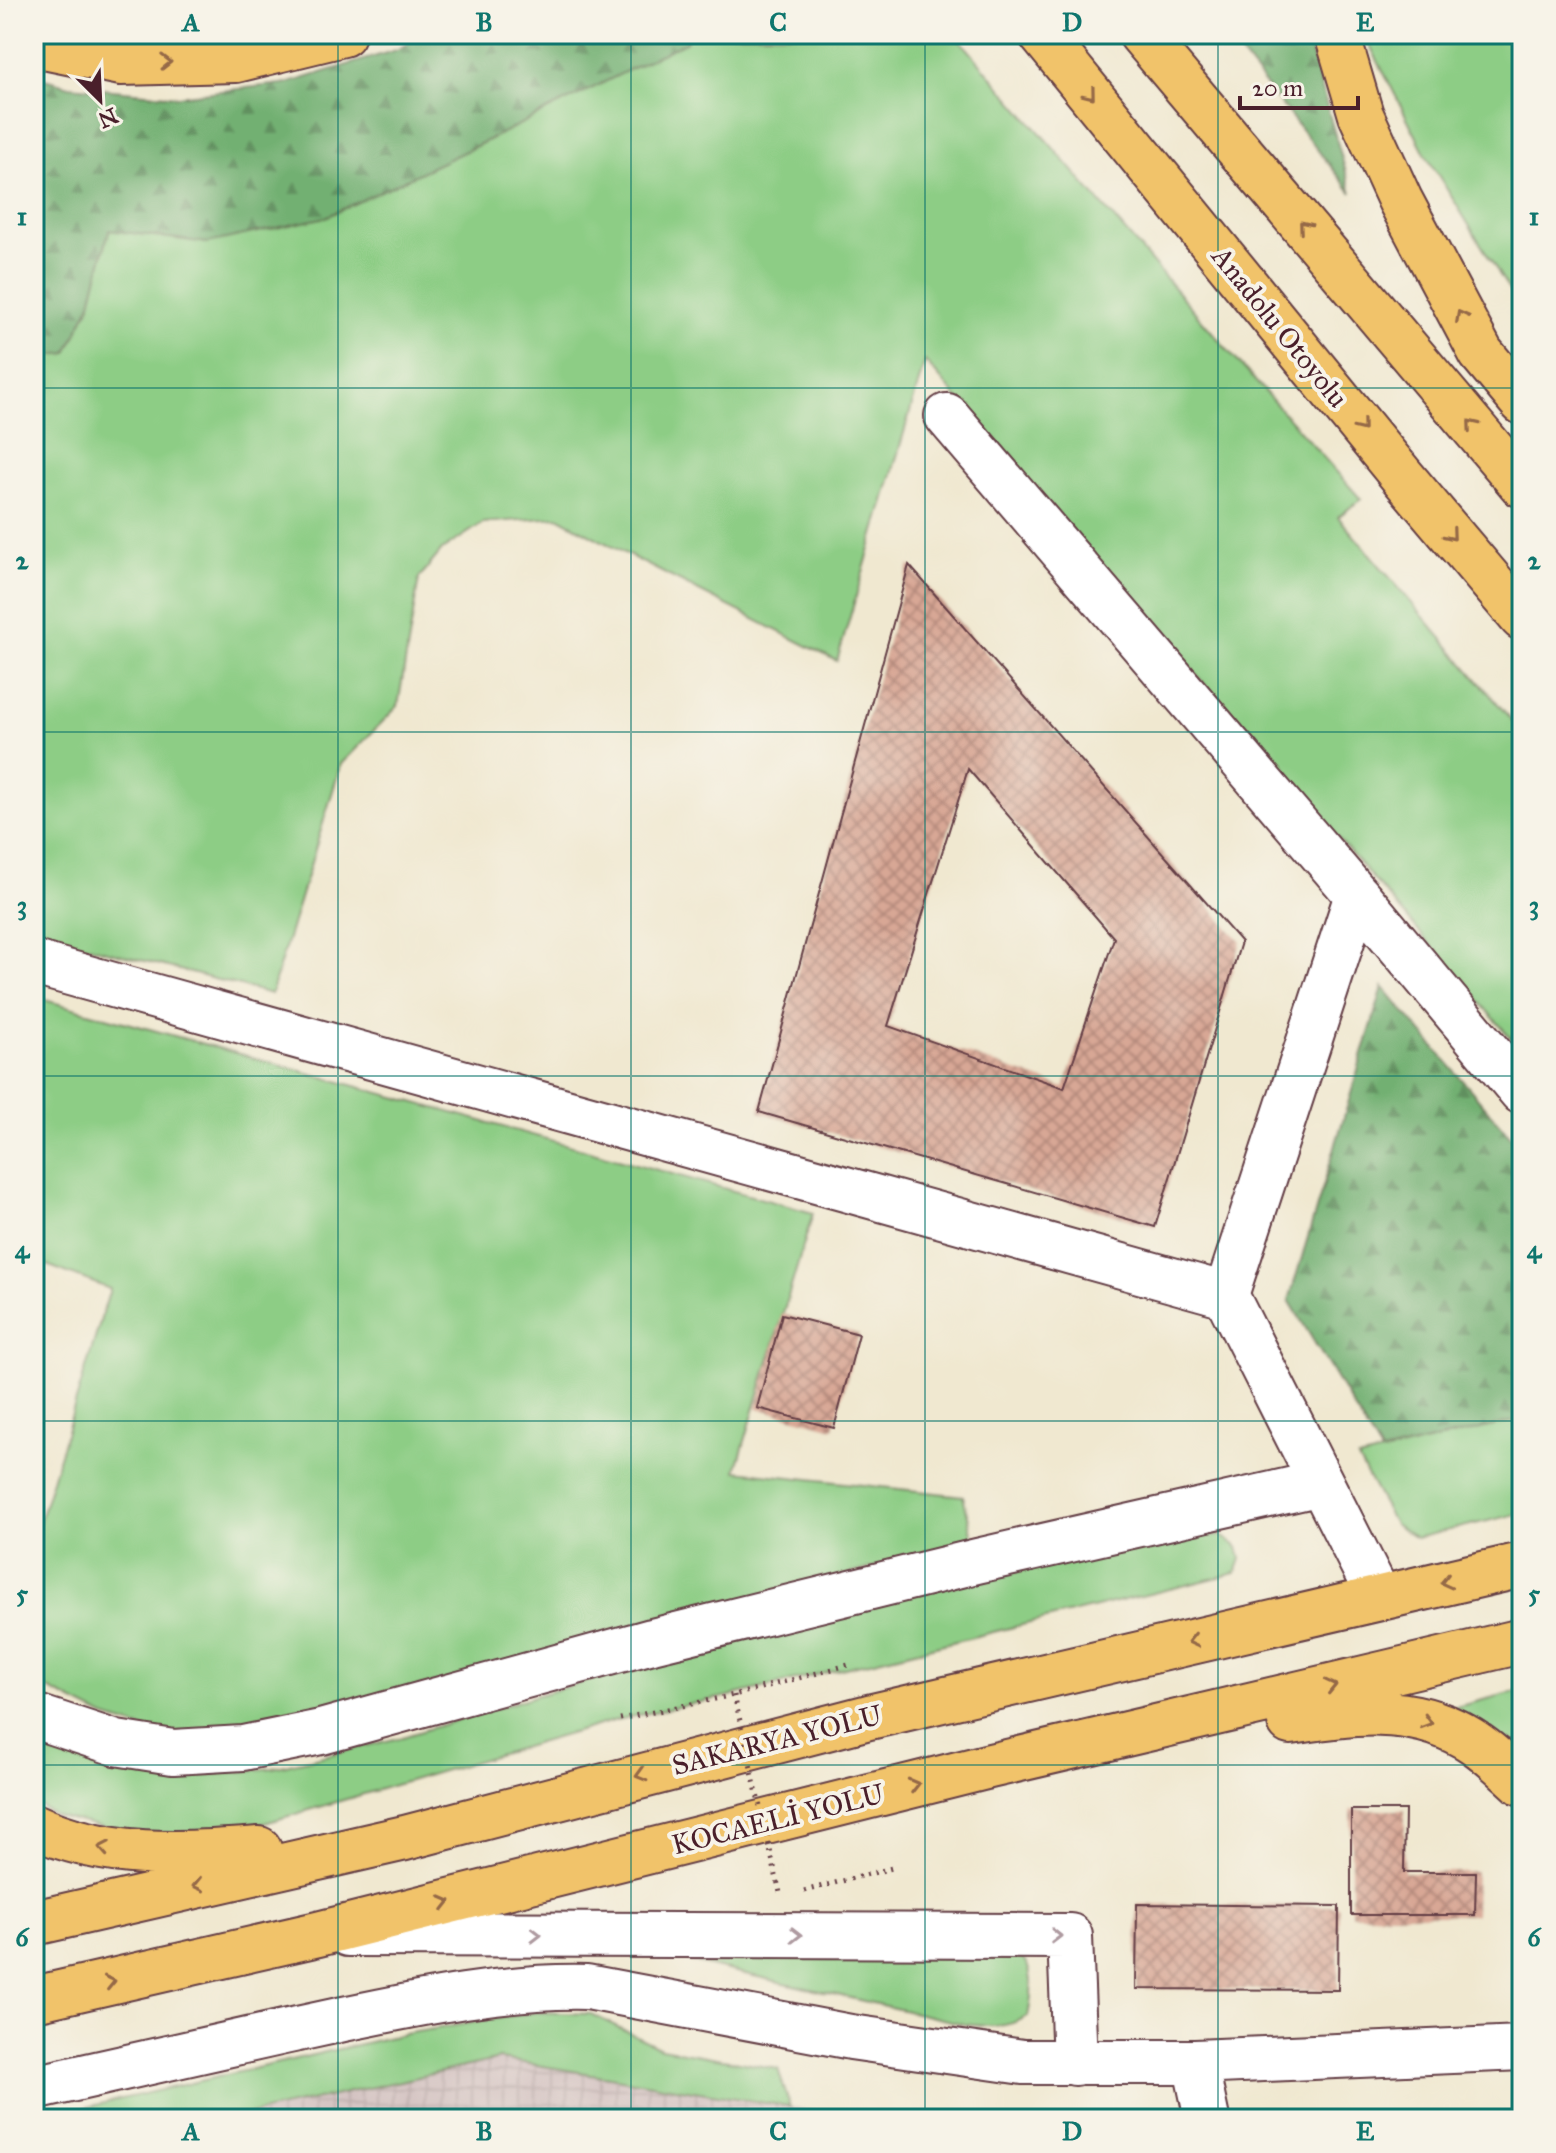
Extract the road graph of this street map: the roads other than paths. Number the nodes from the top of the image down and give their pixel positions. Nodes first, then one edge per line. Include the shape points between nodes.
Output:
1 (343, 34) edge
2 (1041, 34) edge
3 (1141, 34) edge
4 (1337, 34) edge
5 (34, 45) edge
6 (1522, 402) edge
7 (947, 416) dead end
8 (1522, 485) edge
9 (1522, 618) edge
10 (1357, 895) junction
11 (34, 963) edge
12 (1522, 1092) edge
13 (1226, 1295) junction
14 (1321, 1483) junction
15 (1522, 1565) edge
16 (1379, 1597) junction
17 (1522, 1641) edge
18 (34, 1716) edge
19 (990, 1766) junction
20 (1522, 1783) edge
21 (34, 1826) edge
22 (405, 1838) junction
23 (34, 1923) edge
24 (318, 1934) junction
25 (34, 1999) edge
26 (1522, 2048) edge
27 (1195, 2062) junction
28 (1075, 2063) junction
29 (34, 2088) edge
30 (1207, 2119) edge

5 -> 1 highway via 121,63 236,60
2 -> 9 highway, Anadolu Otoyolu
8 -> 3 highway
6 -> 4 highway via 1481,353 1400,200 1361,115
7 - 10 street
10 - 12 street
10 - 13 street
11 - 13 street
13 - 14 street
14 - 16 street
14 - 18 street via 977,1561 243,1748 173,1752 116,1743
15 -> 16 highway, SAKARYA YOLU
16 -> 22 highway, SAKARYA YOLU via 869,1717
19 -> 17 highway, KOCAELİ YOLU
19 -> 20 highway via 1352,1713 1391,1712 1465,1736
24 -> 19 highway, KOCAELİ YOLU
22 -> 21 highway via 155,1853 106,1850
22 -> 23 highway, SAKARYA YOLU
25 -> 24 highway, KOCAELİ YOLU
24 -> 28 street via 1070,1936
26 - 27 street
27 - 28 street
27 - 30 street
28 - 29 street via 1023,2062 851,2037 587,1987 553,1986 389,2010

